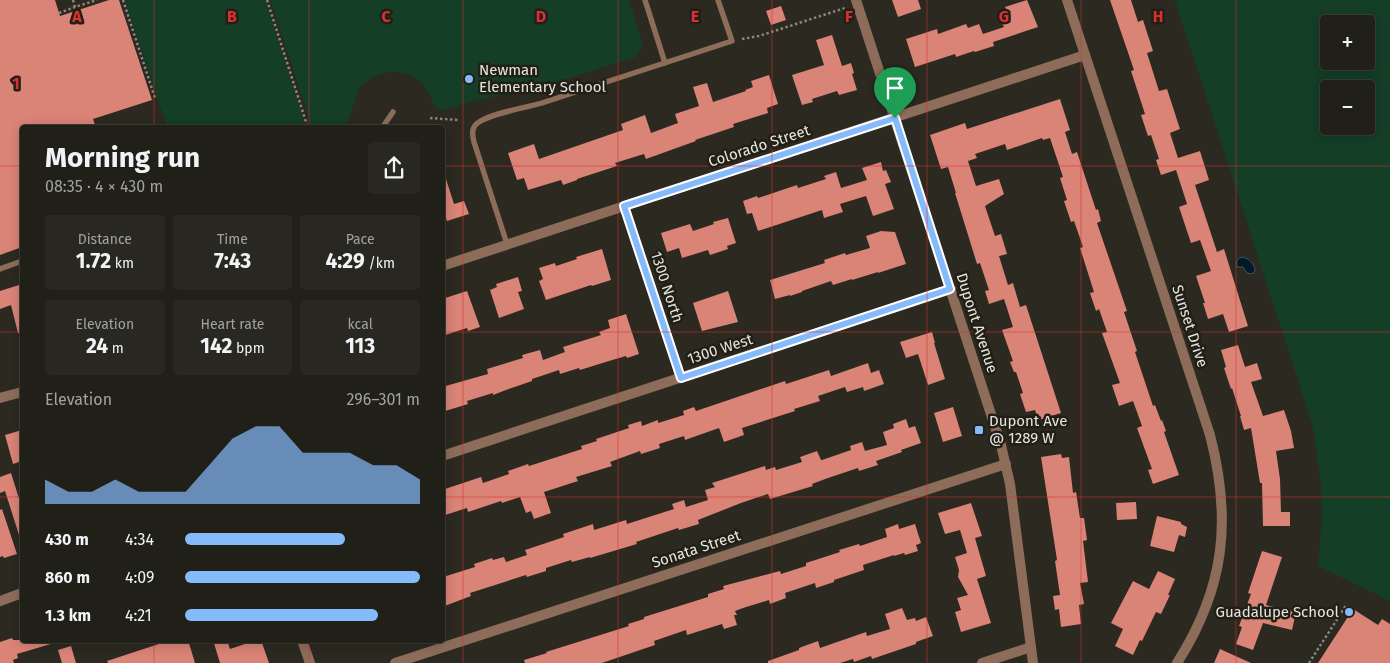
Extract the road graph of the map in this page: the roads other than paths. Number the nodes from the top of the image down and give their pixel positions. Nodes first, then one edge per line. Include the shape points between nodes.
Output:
1 (645, 0) edge
2 (718, 0) edge
3 (856, 0) edge
4 (1067, 0) edge
5 (1085, 55) junction
6 (665, 63) junction
7 (392, 112) dead end
8 (895, 118) junction
9 (384, 125) edge
10 (624, 206) junction
11 (507, 244) junction
12 (20, 262) edge
13 (445, 265) edge
14 (0, 269) edge
15 (950, 289) junction
16 (681, 378) junction
17 (20, 393) edge
18 (0, 398) edge
19 (445, 455) edge
20 (1006, 464) junction
21 (20, 595) edge
22 (0, 601) edge
23 (303, 643) edge
24 (1031, 647) junction
25 (310, 663) edge
26 (395, 663) edge
27 (982, 663) edge
28 (1033, 663) edge
29 (1177, 663) edge

1 - 6 lane
2 - 6 lane via 732,41
3 - 8 street, Dupont Avenue
4 - 5 street, Sunset Drive
5 - 8 street, Colorado Street
5 - 29 street, Sunset Drive via 1210,435 1220,483 1223,530 1215,577 1200,623
6 - 11 lane via 476,124 472,134 474,142
7 - 9 lane
8 - 10 street, Colorado Street
8 - 15 street, Dupont Avenue
10 - 11 street, Colorado Street
10 - 16 street, 1300 North
11 - 13 street, Colorado Street
12 - 14 lane
15 - 16 street, 1300 West
15 - 20 street, Dupont Avenue
16 - 19 street, 1300 West
17 - 18 street
20 - 24 street, Dupont Avenue
20 - 26 street, Sonata Street
21 - 22 street
23 - 25 street
24 - 27 street
24 - 28 street, Dupont Avenue

